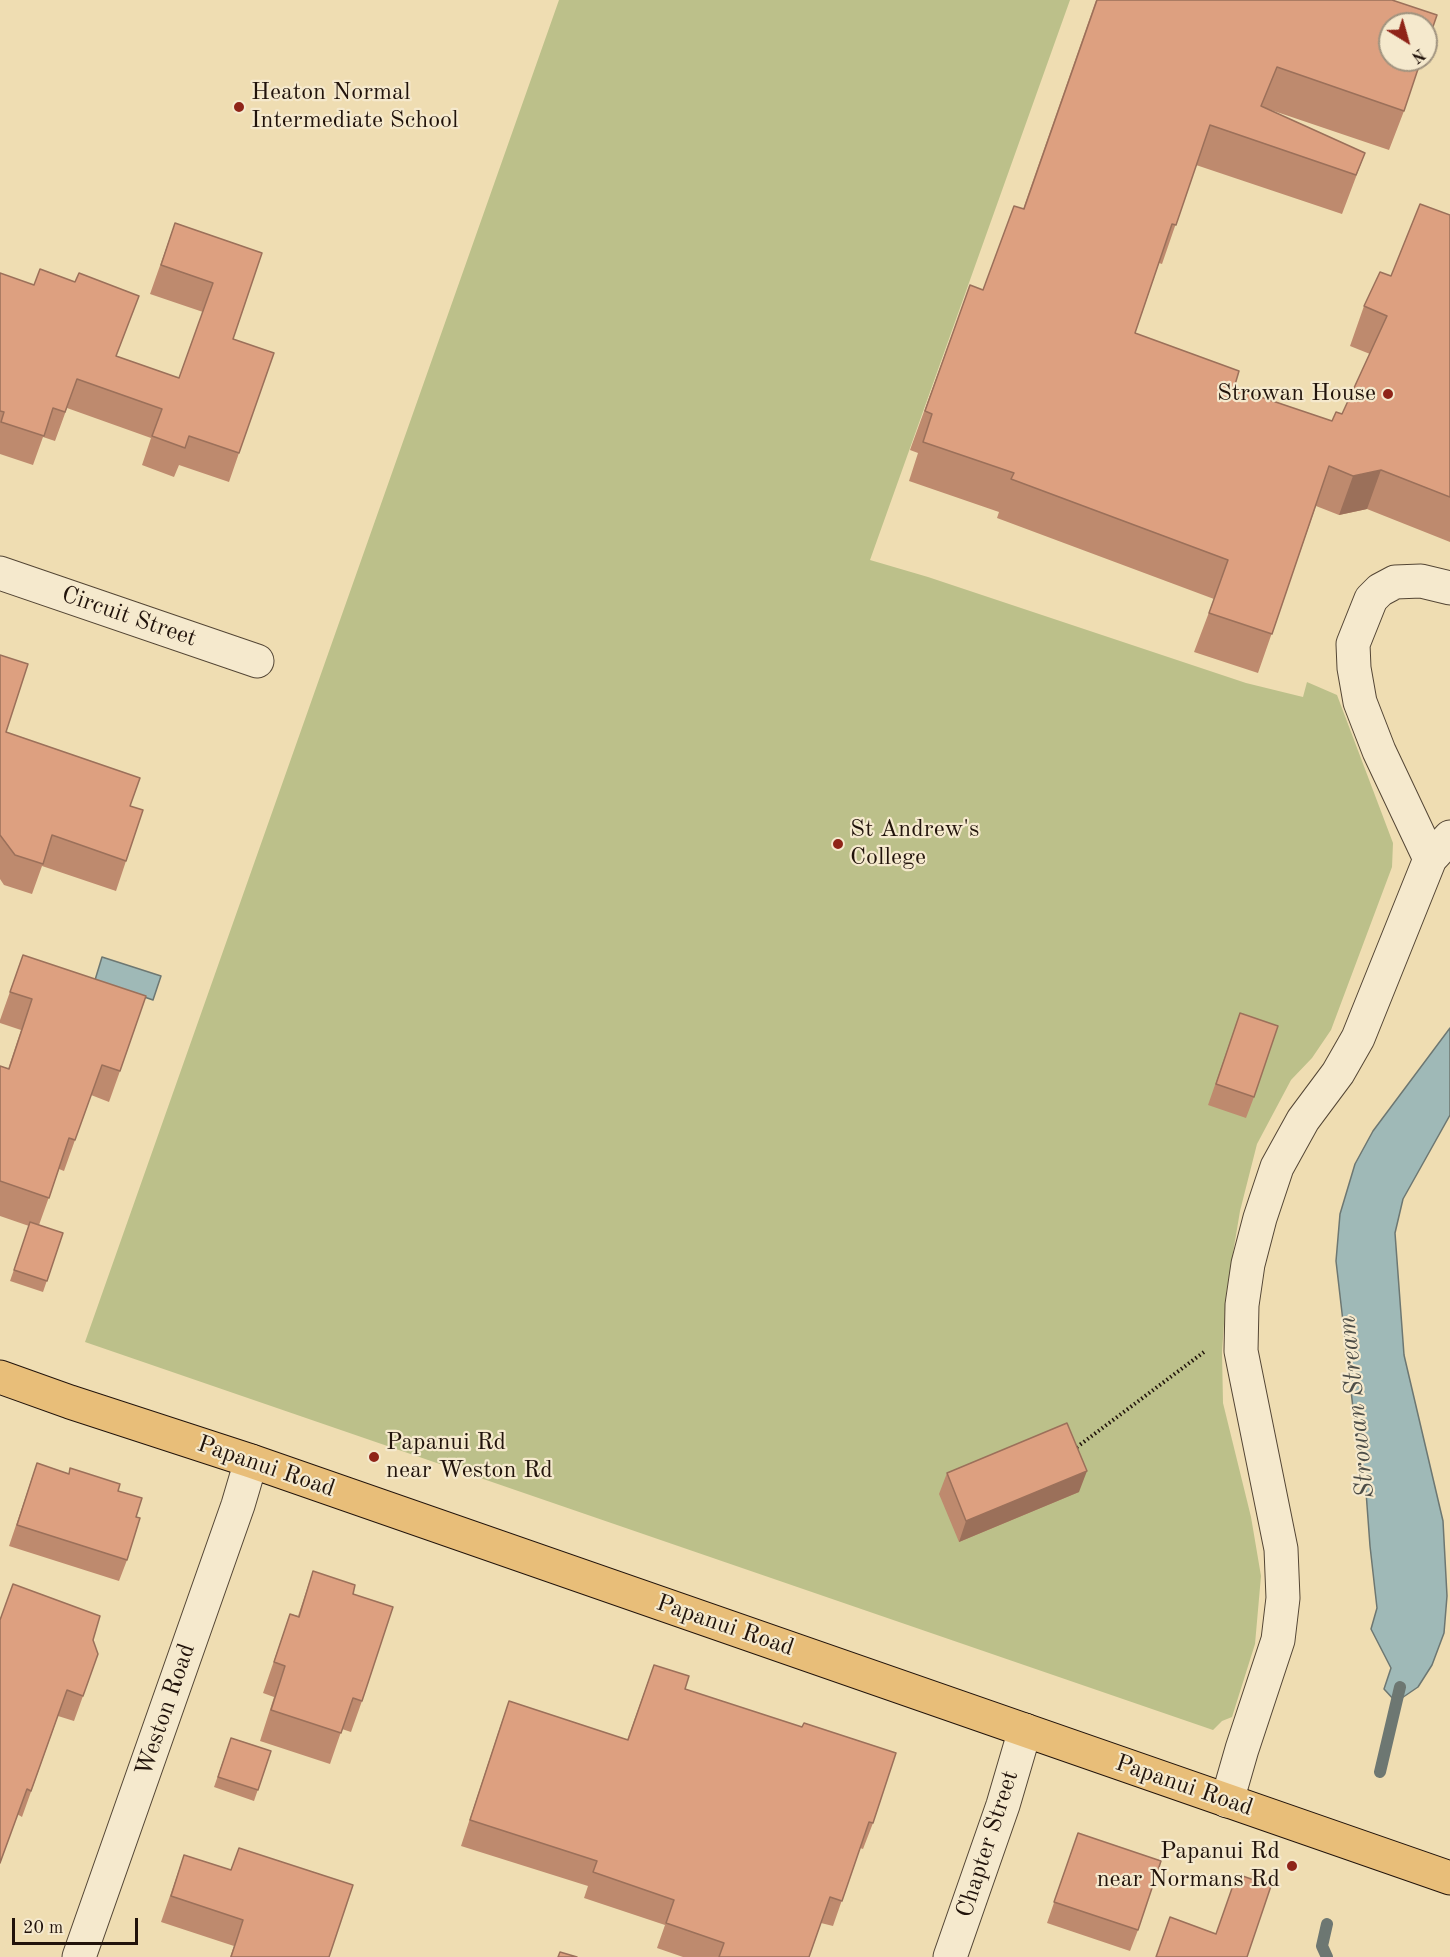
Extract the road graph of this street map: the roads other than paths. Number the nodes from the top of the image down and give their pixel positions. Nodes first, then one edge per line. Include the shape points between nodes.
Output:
1 (0, 573) edge
2 (1450, 588) edge
3 (257, 661) dead end
4 (1440, 848) edge
5 (0, 1377) edge
6 (251, 1461) junction
7 (1025, 1730) junction
8 (1227, 1801) junction
9 (1450, 1878) edge
10 (80, 1957) edge
11 (950, 1957) edge

1 - 3 street, Circuit Street
2 - 4 street via 1421,581 1395,582 1380,590 1371,599 1353,644 1360,702 1379,751
4 - 8 street via 1358,1038 1277,1167 1248,1264 1241,1351 1281,1549 1283,1598 1278,1640
5 - 6 main road, Papanui Road
6 - 7 main road, Papanui Road
6 - 10 street, Weston Road
7 - 8 main road, Papanui Road
7 - 11 street, Chapter Street
8 - 9 main road, Papanui Road

